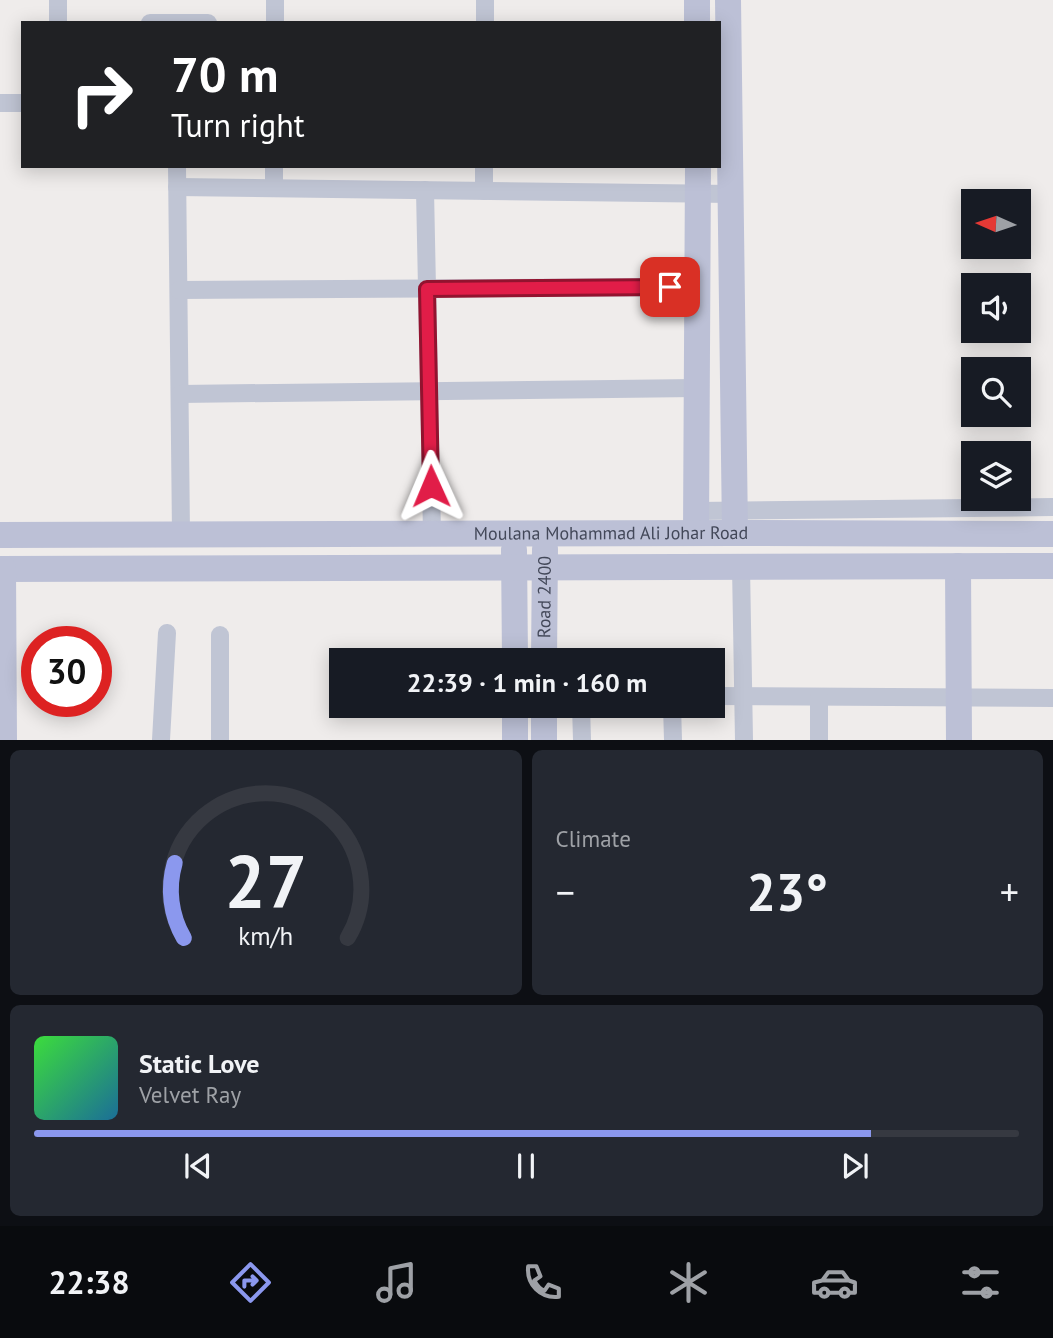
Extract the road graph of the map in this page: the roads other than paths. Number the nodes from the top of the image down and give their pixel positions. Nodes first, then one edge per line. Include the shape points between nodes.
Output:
1 (58, 0) edge
2 (275, 0) edge
3 (485, 0) edge
4 (697, 0) edge
5 (728, 0) edge
6 (58, 21) edge
7 (275, 21) edge
8 (485, 21) edge
9 (697, 21) edge
10 (0, 103) edge
11 (21, 103) edge
12 (177, 168) edge
13 (274, 168) edge
14 (484, 168) edge
15 (698, 168) edge
16 (177, 187) junction
17 (274, 188) junction
18 (425, 190) junction
19 (484, 191) junction
20 (698, 193) junction
21 (731, 194) junction
22 (697, 287) junction
23 (427, 289) junction
24 (178, 290) junction
25 (696, 388) junction
26 (429, 392) junction
27 (180, 394) junction
28 (1053, 507) edge
29 (696, 522) junction
30 (735, 522) junction
31 (514, 533) junction
32 (545, 533) junction
33 (181, 534) junction
34 (432, 534) junction
35 (1053, 534) edge
36 (0, 535) edge
37 (515, 566) junction
38 (545, 566) junction
39 (741, 566) junction
40 (958, 566) junction
41 (1053, 566) edge
42 (2, 569) edge
43 (167, 633) dead end
44 (220, 635) dead end
45 (514, 648) edge
46 (544, 648) edge
47 (725, 696) edge
48 (743, 696) junction
49 (819, 696) junction
50 (959, 698) junction
51 (1053, 698) edge
52 (515, 718) edge
53 (544, 718) edge
54 (581, 718) edge
55 (672, 718) edge
56 (4, 740) edge
57 (161, 740) edge
58 (220, 740) edge
59 (515, 740) edge
60 (544, 740) edge
61 (582, 740) edge
62 (673, 740) edge
63 (744, 740) edge
64 (819, 740) edge
65 (959, 740) edge

1 - 6 street
2 - 7 street
3 - 8 street
4 - 9 main road
5 - 21 main road
10 - 11 street
12 - 16 street
13 - 17 street
14 - 19 street
15 - 20 main road
16 - 17 street
16 - 24 street
17 - 18 street
18 - 19 street
18 - 23 street
19 - 20 street
20 - 21 street
20 - 22 main road
21 - 30 main road
22 - 23 street
22 - 25 main road
23 - 24 street
23 - 26 street
24 - 27 street
25 - 26 street
25 - 29 main road
26 - 27 street
26 - 34 street
27 - 33 street
28 - 30 street
29 - 30 main road, Moulana Mohammad Ali Johar Road
29 - 32 main road, Moulana Mohammad Ali Johar Road
30 - 35 main road, Moulana Mohammad Ali Johar Road
31 - 32 main road, Moulana Mohammad Ali Johar Road
31 - 34 main road, Moulana Mohammad Ali Johar Road
31 - 37 main road, Road 2400
32 - 38 main road, Road 2400
33 - 34 main road, Moulana Mohammad Ali Johar Road
33 - 36 main road, Moulana Mohammad Ali Johar Road
37 - 38 main road, Moulana Mohammad Ali Johar Road
37 - 42 main road, Moulana Mohammad Ali Johar Road
37 - 45 main road, Road 2400
38 - 39 main road, Moulana Mohammad Ali Johar Road
38 - 46 main road, Road 2400
39 - 40 main road, Moulana Mohammad Ali Johar Road
39 - 48 street
40 - 41 main road, Moulana Mohammad Ali Johar Road
40 - 50 main road
42 - 56 main road
43 - 57 street
44 - 58 street
47 - 48 street
48 - 49 street
48 - 63 street
49 - 50 street
49 - 64 street
50 - 51 street
50 - 65 main road
52 - 59 main road
53 - 60 main road
54 - 61 street
55 - 62 street

